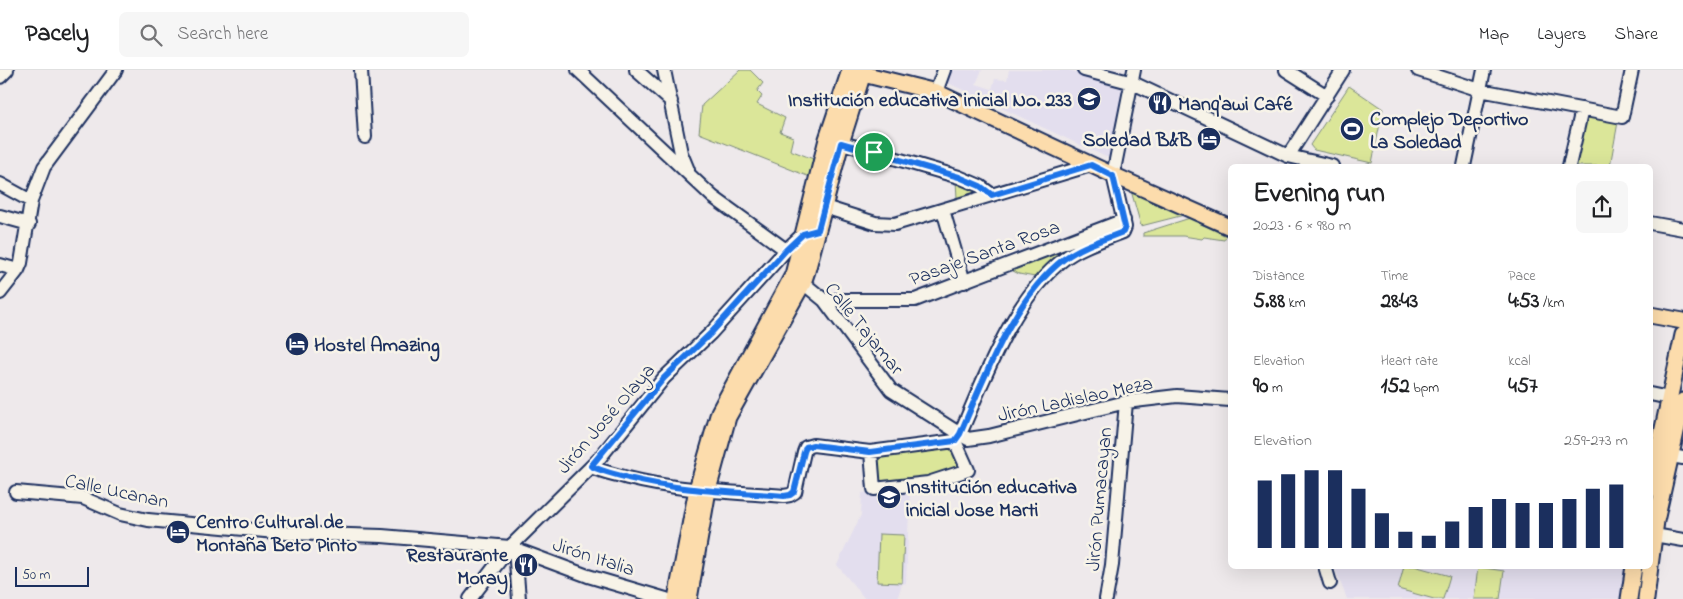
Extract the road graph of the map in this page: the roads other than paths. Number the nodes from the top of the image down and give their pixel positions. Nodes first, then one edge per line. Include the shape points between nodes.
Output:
1 (7, 70) edge
2 (116, 70) edge
3 (361, 70) edge
4 (578, 70) edge
5 (636, 70) edge
6 (664, 70) edge
7 (944, 70) edge
8 (1084, 70) edge
9 (1134, 70) edge
10 (1286, 70) edge
11 (1343, 70) edge
12 (1418, 70) edge
13 (1484, 70) edge
14 (1632, 70) edge
15 (858, 71) edge
16 (0, 78) edge
17 (1133, 83) junction
18 (1480, 90) junction
19 (936, 92) junction
20 (1327, 96) junction
21 (671, 101) junction
22 (1582, 109) junction
23 (365, 137) dead end
24 (834, 141) junction
25 (1288, 156) junction
26 (1323, 164) edge
27 (1464, 164) edge
28 (1569, 164) edge
29 (1091, 165) junction
30 (690, 175) junction
31 (1113, 176) junction
32 (0, 184) edge
33 (992, 195) junction
34 (31, 201) junction
35 (818, 205) junction
36 (942, 210) junction
37 (0, 216) edge
38 (1124, 220) junction
39 (29, 224) junction
40 (1653, 224) edge
41 (1228, 226) edge
42 (1683, 229) edge
43 (818, 230) junction
44 (803, 234) junction
45 (786, 250) junction
46 (0, 264) edge
47 (18, 270) junction
48 (798, 279) junction
49 (964, 282) junction
50 (0, 293) edge
51 (824, 300) junction
52 (1653, 316) edge
53 (1683, 321) edge
54 (1683, 335) edge
55 (1653, 395) edge
56 (1228, 400) edge
57 (1676, 400) edge
58 (1126, 402) junction
59 (957, 438) junction
60 (871, 452) junction
61 (1677, 457) edge
62 (591, 466) junction
63 (1653, 479) edge
64 (702, 490) junction
65 (16, 492) dead end
66 (1653, 525) edge
67 (1683, 540) edge
68 (513, 548) junction
69 (1326, 569) edge
70 (1634, 569) edge
71 (1649, 569) edge
72 (1330, 583) dead end
73 (470, 599) edge
74 (519, 599) edge
75 (666, 599) edge
76 (676, 599) edge
77 (689, 599) edge
78 (1106, 599) edge
79 (1629, 599) edge
80 (1646, 599) edge

1 - 16 street
2 - 34 street via 44,167
3 - 23 street
4 - 30 street
5 - 21 street
6 - 21 street
7 - 19 street
8 - 17 street
9 - 17 street
10 - 20 street
11 - 20 street
12 - 18 street
13 - 18 street
14 - 22 street via 1622,117
15 - 19 main road
15 - 24 main road
17 - 25 street
17 - 31 street
18 - 22 street
18 - 27 street
19 - 29 main road
20 - 25 street
21 - 30 street via 681,153
22 - 28 street
24 - 33 street via 959,177
24 - 35 main road
25 - 26 street
29 - 31 main road
29 - 33 street
30 - 45 street via 713,197
31 - 38 street
31 - 41 main road
32 - 34 street
33 - 36 street
34 - 39 street
35 - 36 street via 886,224
35 - 43 main road
35 - 44 main road
36 - 49 street
37 - 39 street
38 - 49 street, Pasaje Santa Rosa
38 - 59 street via 1123,232 1078,250 1064,259 1035,288 1004,337
39 - 47 street
40 - 42 street
43 - 44 street, Jirón José Olaya
43 - 48 main road
44 - 45 street, Jirón José Olaya
44 - 48 main road
45 - 62 street, Jirón José Olaya via 711,333 664,378
46 - 47 street
47 - 50 street
48 - 51 street, Calle Tajamar
48 - 64 main road via 738,388 719,412
49 - 51 street, Pasaje Santa Rosa via 915,300
51 - 59 street, Calle Tajamar via 891,390
52 - 53 main road
54 - 57 main road
55 - 57 street
56 - 58 street, Jirón Ladislao Meza via 1177,396
57 - 61 main road
57 - 63 main road
58 - 59 street, Jirón Ladislao Meza via 989,436
58 - 78 street, Jirón Pumacayan via 1112,565
59 - 60 street, Jirón Ladislao Meza
59 - 60 street via 968,470 928,483 874,488
60 - 64 street, Jirón Ladislao Meza via 820,445 806,447 794,492 790,495
61 - 66 main road
62 - 64 street, Jirón Ladislao Meza via 645,482
62 - 68 street, Jirón José Olaya
64 - 76 main road
64 - 77 main road
65 - 68 street, Calle Ucanan via 83,498 120,514 148,520
66 - 67 street
68 - 73 street, Jirón José Olaya
68 - 74 street
68 - 75 street, Jirón Italia via 588,576
69 - 72 street
70 - 79 main road
71 - 80 main road

